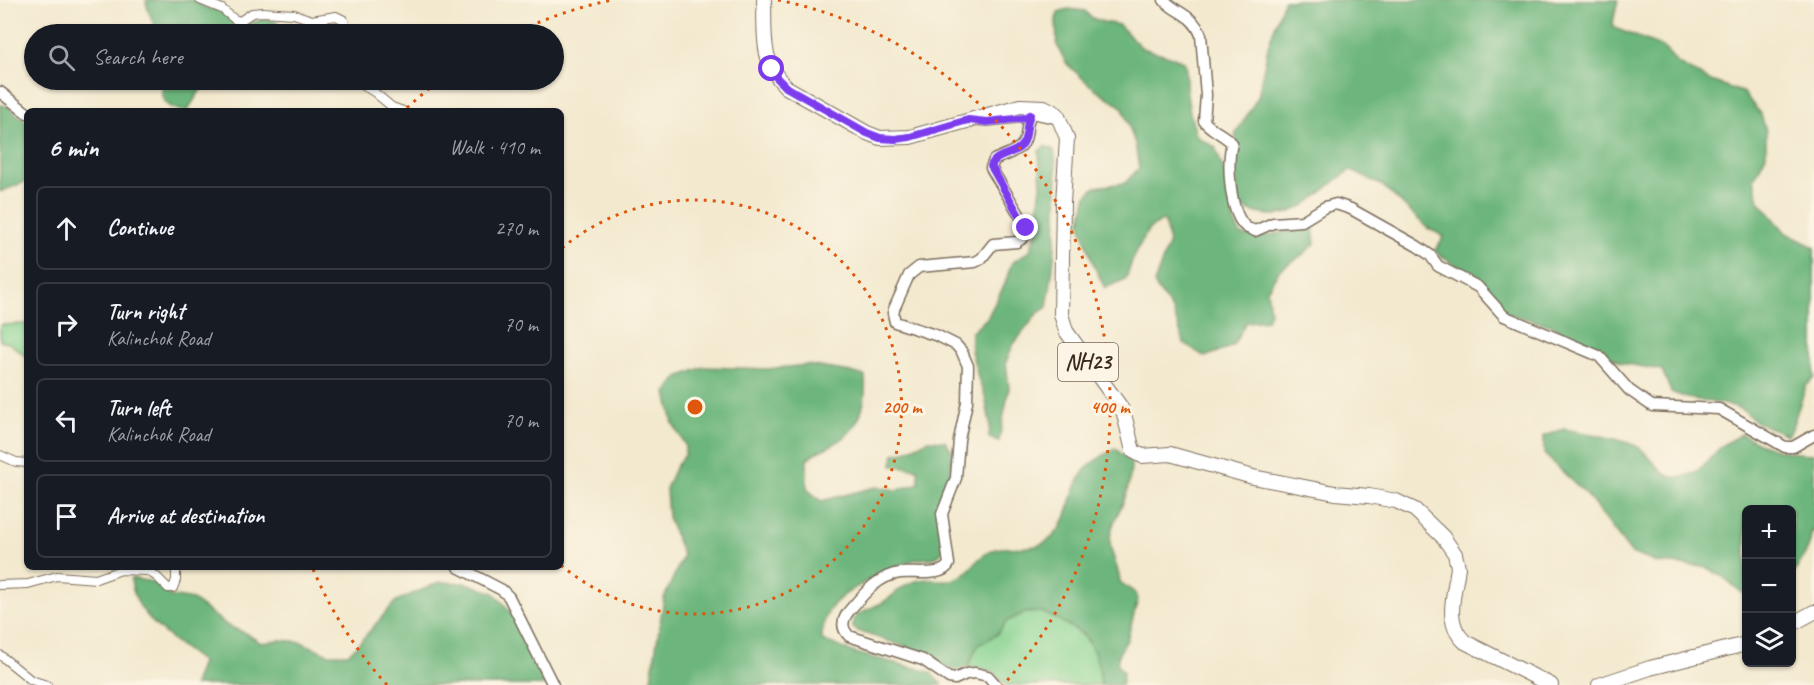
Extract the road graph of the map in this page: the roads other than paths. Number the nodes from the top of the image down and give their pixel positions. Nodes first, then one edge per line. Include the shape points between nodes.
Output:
1 (200, 0) edge
2 (764, 0) edge
3 (1164, 0) edge
4 (345, 24) edge
5 (371, 90) edge
6 (0, 92) edge
7 (395, 108) edge
8 (24, 111) edge
9 (1030, 115) junction
10 (1061, 118) junction
11 (968, 120) junction
12 (1814, 435) edge
13 (0, 455) edge
14 (24, 463) edge
15 (121, 570) edge
16 (121, 570) edge
17 (176, 570) edge
18 (464, 570) edge
19 (0, 585) edge
20 (1814, 612) edge
21 (1796, 621) edge
22 (1742, 645) edge
23 (0, 655) edge
24 (47, 685) edge
25 (553, 685) edge
26 (996, 685) edge
27 (1551, 685) edge
28 (1599, 685) edge

1 - 4 street via 240,21 252,13 263,12 294,14 312,20 336,16
2 - 11 main road via 772,69 786,87 814,104 880,138 910,137
3 - 12 street via 1190,17 1201,34 1204,121 1232,143 1229,170 1234,205 1245,226 1255,231 1273,223 1302,221 1336,204 1351,209 1418,246 1438,266 1478,287 1504,316 1599,356 1629,390 1652,406 1719,409 1785,447 1793,447
5 - 7 street
6 - 8 street
9 - 10 street
9 - 11 street via 987,122
9 - 26 street via 1020,147 994,160 991,166 1025,224 1024,237 1017,242 993,244 975,262 919,267 909,275 893,313 899,325 956,345 968,366 956,478 942,514 949,564 940,572 901,573 879,580 847,613 843,627 849,636 923,660 950,678 975,673 988,676
10 - 11 main road via 1036,105
10 - 27 main road, NH23 via 1067,138 1061,314 1066,331 1120,406 1133,451 1142,456 1170,454 1253,477 1335,493 1385,498 1415,510 1443,537 1457,559 1452,616 1456,633 1465,642
13 - 14 street
15 - 19 street via 96,579 57,576 28,584
16 - 17 street via 148,571 168,588 173,588
18 - 25 street via 502,590 514,603
20 - 21 main road
22 - 28 main road
23 - 24 street via 30,680

